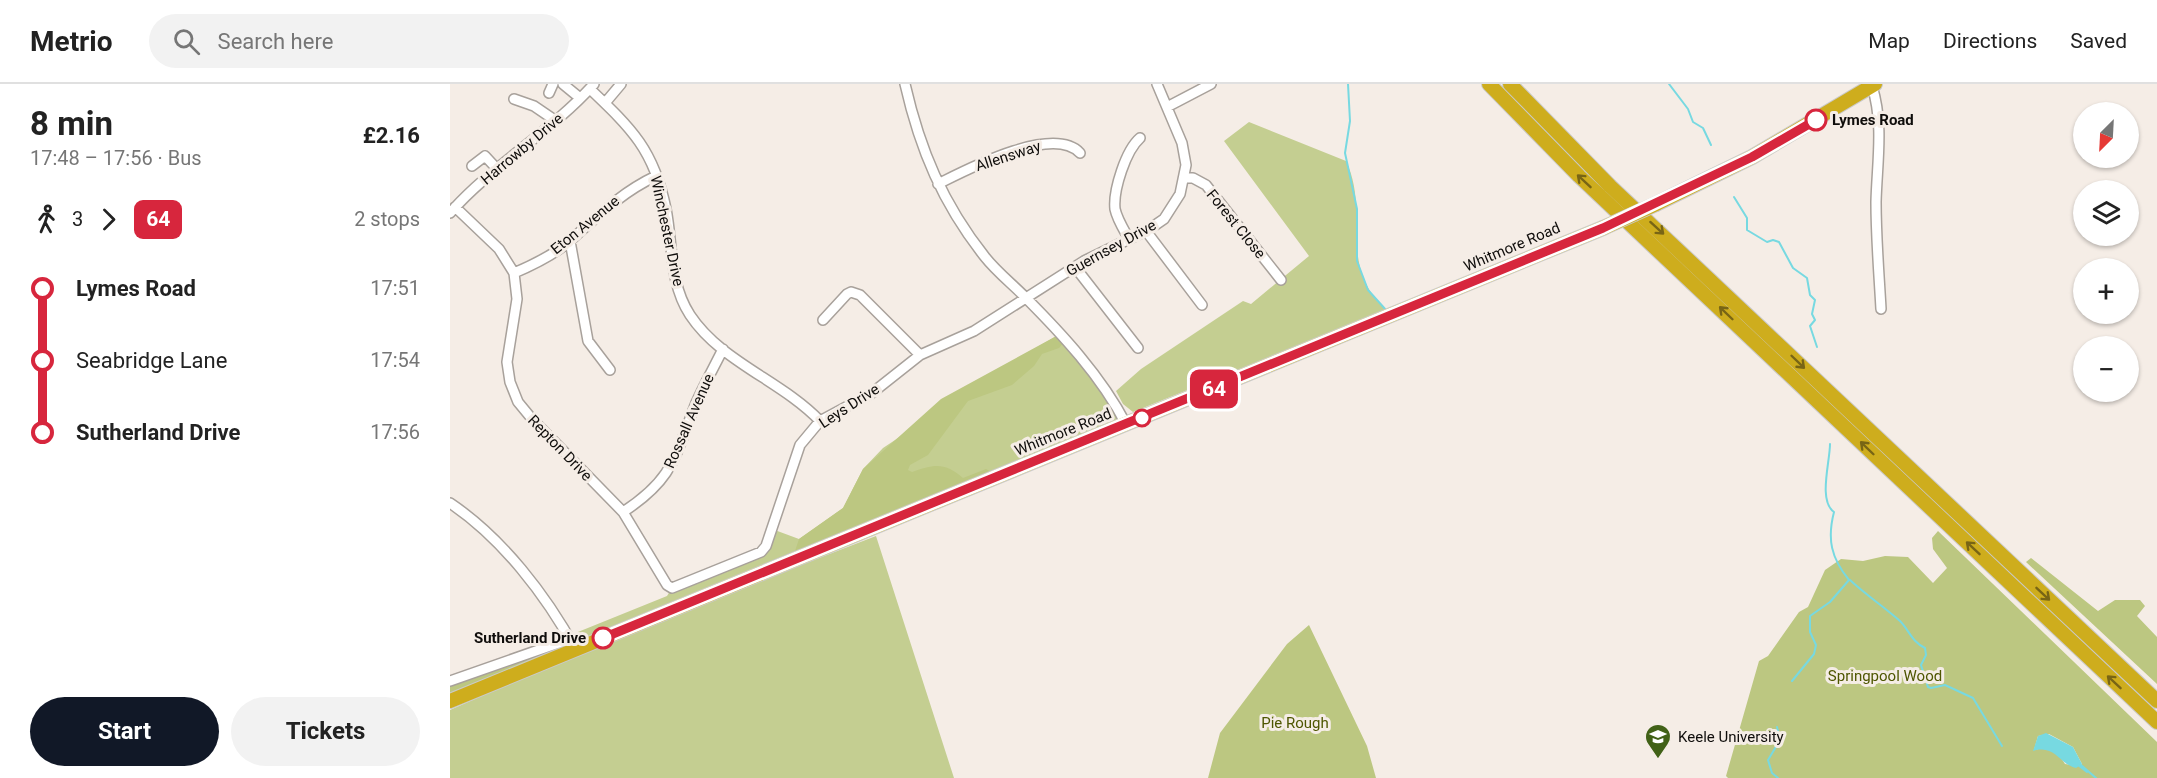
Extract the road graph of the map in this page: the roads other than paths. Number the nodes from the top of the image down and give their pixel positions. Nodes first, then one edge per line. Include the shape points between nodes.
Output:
1 (563, 84) edge
2 (621, 84) edge
3 (905, 84) edge
4 (1157, 84) edge
5 (1210, 84) edge
6 (1490, 84) edge
7 (1510, 84) edge
8 (1874, 85) edge
9 (592, 86) edge
10 (580, 98) junction
11 (514, 99) dead end
12 (604, 103) junction
13 (1167, 107) junction
14 (556, 121) junction
15 (1140, 138) dead end
16 (1080, 153) dead end
17 (472, 166) dead end
18 (498, 170) junction
19 (656, 176) junction
20 (1185, 178) junction
21 (938, 184) junction
22 (453, 210) edge
23 (1146, 231) junction
24 (1129, 239) junction
25 (570, 241) junction
26 (1075, 267) junction
27 (514, 273) junction
28 (1281, 280) dead end
29 (1025, 297) junction
30 (1202, 305) dead end
31 (1881, 309) dead end
32 (823, 320) dead end
33 (1138, 348) dead end
34 (723, 349) junction
35 (920, 355) junction
36 (610, 370) dead end
37 (820, 421) junction
38 (1126, 424) junction
39 (450, 503) edge
40 (622, 512) junction
41 (667, 585) joint
42 (573, 645) junction
43 (450, 681) edge
44 (450, 701) edge
45 (2157, 701) edge
46 (2157, 722) edge

1 - 10 street
2 - 12 street
3 - 21 street via 912,117
4 - 13 street, Guernsey Drive
5 - 13 street
46 -> 6 highway via 1579,176
7 -> 45 highway via 1584,161
8 - 31 street via 1879,139 1876,201
8 - 38 highway, Whitmore Road, bridge via 1752,157 1656,204
9 - 10 street, Harrowby Drive
9 - 12 street, Winchester Drive
10 - 14 street, Harrowby Drive
11 - 14 street via 534,106
12 - 19 street, Winchester Drive via 641,140
13 - 20 street, Guernsey Drive via 1182,143
14 - 18 street, Harrowby Drive
15 - 24 street via 1127,155 1115,207
16 - 21 street, Allensway via 1062,144 1048,143 989,160
17 - 18 street via 485,156
18 - 22 street, Harrowby Drive
19 - 25 street, Eton Avenue via 610,204
19 - 34 street, Winchester Drive via 666,210 677,286 689,314
20 - 23 street, Guernsey Drive via 1164,219
20 - 28 street, Forest Close via 1206,185
21 - 29 street via 956,218 987,259
22 - 27 street, Repton Drive via 499,249
23 - 24 street, Guernsey Drive
23 - 30 street
24 - 26 street, Guernsey Drive
25 - 27 street, Eton Avenue via 536,264
25 - 36 street via 588,341
26 - 29 street, Guernsey Drive
26 - 33 street
27 - 40 street, Repton Drive via 517,299 507,363 518,402
29 - 35 street, Leys Drive via 974,331
29 - 38 street via 1077,352
32 - 35 street via 847,294 860,295
34 - 37 street, Winchester Drive
34 - 40 street, Rossall Avenue via 675,458 649,496
35 - 37 street, Leys Drive via 872,393
37 - 41 street, Leys Drive via 800,446 761,552 672,588
38 - 42 highway, Whitmore Road
39 - 42 street via 479,523 531,582
40 - 41 street, Repton Drive
42 - 43 street, Whitmore Road
42 - 44 highway, Whitmore Road

